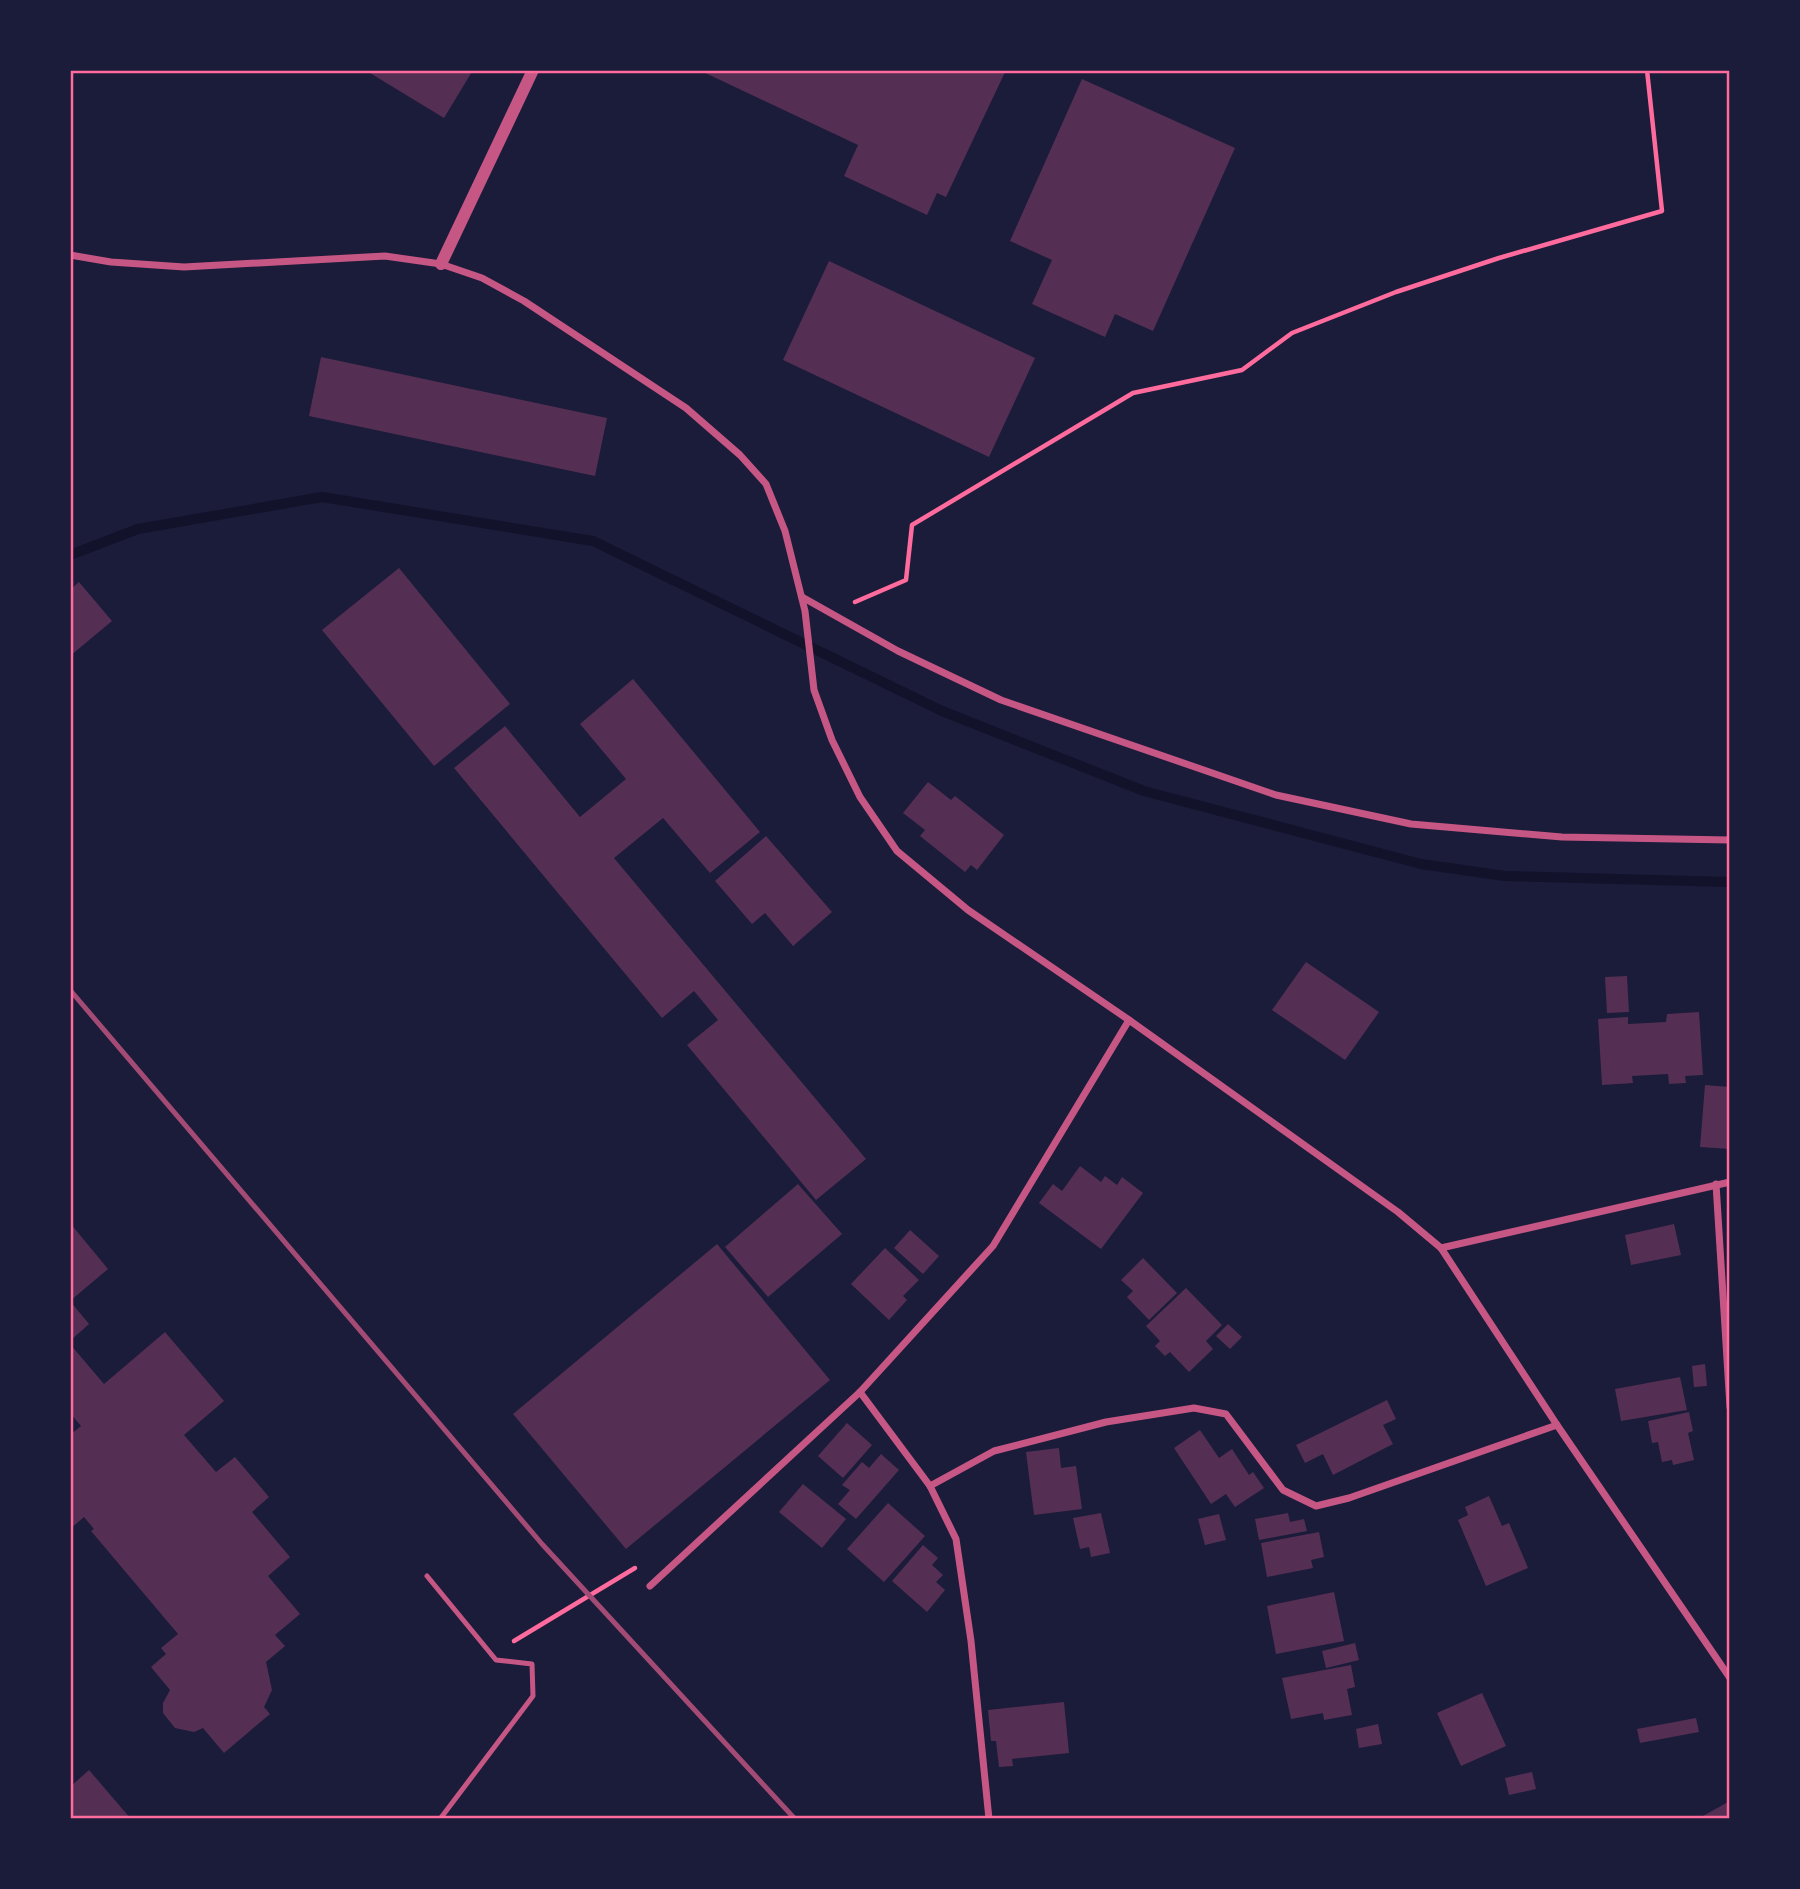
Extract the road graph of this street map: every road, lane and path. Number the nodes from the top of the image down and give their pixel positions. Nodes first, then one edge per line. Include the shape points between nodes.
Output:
1 (533, 70) edge
2 (1647, 70) edge
3 (70, 255) edge
4 (441, 264) junction
5 (802, 597) junction
6 (830, 612) junction
7 (1730, 840) edge
8 (1129, 1020) junction
9 (1730, 1182) edge
10 (1716, 1184) junction
11 (1441, 1248) junction
12 (860, 1392) junction
13 (1730, 1407) edge
14 (1557, 1425) junction
15 (930, 1486) junction
16 (636, 1567) dead end
17 (427, 1576) dead end
18 (650, 1586) dead end
19 (506, 1646) dead end
20 (1730, 1678) edge
21 (440, 1819) edge
22 (989, 1819) edge

1 - 4 street
2 - 6 path via 1662,211 1396,292 1293,333 1242,370 1133,393 912,525 906,580
3 - 4 street via 184,267 385,256
4 - 5 street via 524,300 686,408 740,455 766,484 785,531
5 - 6 street
5 - 8 street via 814,690 832,740 860,797 897,851 968,910
6 - 7 street via 898,651 1001,700 1276,795 1411,824 1562,837
8 - 11 street via 1398,1212
8 - 12 street via 993,1246
9 - 10 street
10 - 11 street
10 - 13 street
11 - 14 street
12 - 15 street
12 - 18 street
14 - 15 street via 1316,1506 1283,1490 1226,1415 1194,1408 1106,1422 994,1451
14 - 20 street
15 - 22 street via 956,1539
16 - 19 path
17 - 21 lane via 496,1660 532,1664 533,1696

